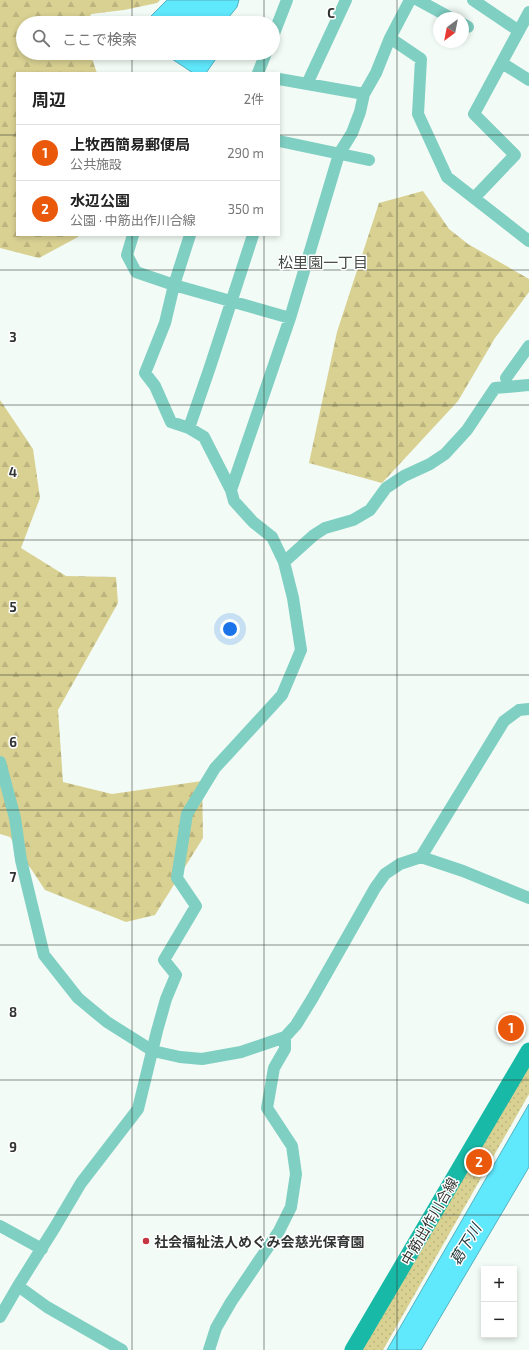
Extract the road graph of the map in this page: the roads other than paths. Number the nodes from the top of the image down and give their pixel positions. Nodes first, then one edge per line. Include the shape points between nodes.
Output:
1 (287, 0) edge
2 (346, 0) edge
3 (410, 0) edge
4 (418, 0) edge
5 (473, 0) edge
6 (440, 12) edge
7 (529, 12) edge
8 (280, 18) edge
9 (519, 31) junction
10 (390, 38) junction
11 (263, 60) edge
12 (502, 63) junction
13 (258, 72) edge
14 (280, 79) edge
15 (529, 80) edge
16 (307, 84) junction
17 (364, 94) junction
18 (280, 142) edge
19 (339, 154) junction
20 (369, 160) dead end
21 (474, 198) junction
22 (133, 236) edge
23 (190, 236) edge
24 (253, 236) edge
25 (529, 241) edge
26 (174, 285) junction
27 (232, 301) junction
28 (290, 318) junction
29 (529, 346) edge
30 (506, 378) dead end
31 (529, 385) edge
32 (189, 428) junction
33 (231, 490) junction
34 (284, 562) junction
35 (529, 709) edge
36 (0, 762) edge
37 (421, 856) junction
38 (529, 898) edge
39 (285, 1037) junction
40 (153, 1051) junction
41 (529, 1051) edge
42 (0, 1226) edge
43 (42, 1249) junction
44 (18, 1286) junction
45 (0, 1317) edge
46 (122, 1350) edge
47 (209, 1350) edge
48 (353, 1350) edge

1 - 8 street
2 - 16 street
3 - 10 street
4 - 6 street
5 - 9 street
7 - 9 street
9 - 12 street
10 - 17 street via 376,73
10 - 21 street via 421,59 418,114 447,177
11 - 13 street
12 - 15 street
12 - 21 street via 474,114 515,155
14 - 16 street
16 - 17 street
17 - 19 street via 352,133
18 - 19 street
19 - 20 street
19 - 28 street
21 - 25 street
22 - 26 street via 126,255 136,272
23 - 26 street
24 - 27 street
26 - 27 street
26 - 32 street via 165,322 145,372 155,386 172,422
27 - 28 street
27 - 32 street
28 - 33 street
29 - 30 street
31 - 34 street via 494,388 467,430 444,454 386,488 370,510 353,520 325,528 314,535
32 - 33 street via 204,437
33 - 34 street via 234,501 272,538
34 - 40 street via 293,598 301,650 282,695 215,768 187,814 177,878 196,906 164,960 176,975 166,999
35 - 37 street via 519,710 504,721
36 - 40 street via 15,818 21,860 44,955 78,998 107,1022
37 - 38 street
37 - 39 street via 400,864 385,874 312,999 296,1025
39 - 40 street via 241,1052 202,1059
39 - 47 street via 285,1049 274,1068 267,1108 292,1146 296,1174 291,1207 280,1230 216,1328
40 - 43 street via 138,1109 81,1182
41 - 48 main road, 中筋出作川合線
42 - 43 street
43 - 44 street
44 - 45 street
44 - 46 street via 47,1307

